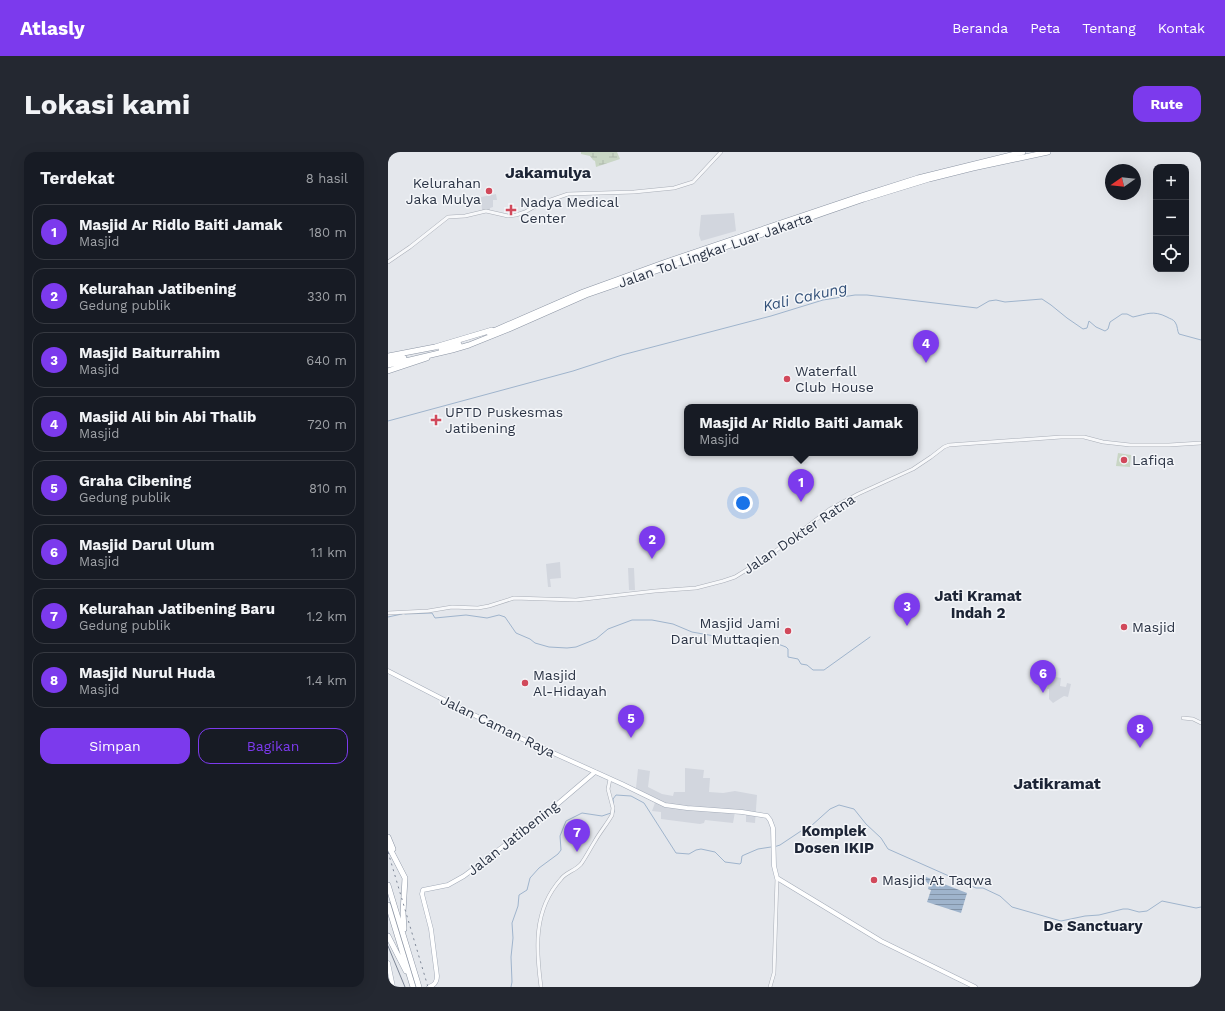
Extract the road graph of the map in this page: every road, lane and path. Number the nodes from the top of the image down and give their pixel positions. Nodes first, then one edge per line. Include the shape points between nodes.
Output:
1 (722, 152) edge
2 (1023, 152) edge
3 (1048, 152) edge
4 (388, 262) edge
5 (504, 327) junction
6 (388, 356) edge
7 (388, 361) edge
8 (388, 369) edge
9 (1201, 443) edge
10 (388, 613) edge
11 (388, 671) edge
12 (1183, 718) dead end
13 (1201, 723) edge
14 (596, 772) junction
15 (610, 779) junction
16 (388, 837) edge
17 (388, 845) edge
18 (402, 870) junction
19 (777, 878) junction
20 (388, 885) edge
21 (388, 905) edge
22 (388, 932) edge
23 (388, 936) edge
24 (405, 938) junction
25 (393, 946) junction
26 (388, 963) edge
27 (413, 986) edge
28 (393, 987) edge
29 (419, 987) edge
30 (429, 987) edge
31 (541, 987) edge
32 (770, 987) edge
33 (975, 987) edge

1 - 4 street via 693,182 674,188 566,194 516,215 508,216 486,211 448,217
2 - 5 highway, Jalan Tol Lingkar Luar Jakarta via 918,178 861,196 622,277
3 - 8 highway, Jalan Tol Lingkar Luar Jakarta via 928,179 864,199 586,295 457,349
5 - 6 highway via 435,347
5 - 7 highway, Jalan Tol Lingkar Luar Jakarta via 460,344
9 - 10 street, Jalan Dokter Ratna via 1168,446 1130,445 1084,437 1061,437 949,445 912,469 830,509 769,556 729,579 691,589 575,600 514,598 478,608 454,606
11 - 14 main road, Jalan Caman Raya via 490,723
12 - 13 street
14 - 15 main road, Jalan Caman Raya
14 - 30 main road, Jalan Jatibening via 541,818 464,876 443,887 423,890 437,976 437,982
15 - 19 main road, Jalan Caman Raya via 665,805 767,816 772,824
15 - 31 street via 608,792 613,808 612,815 578,868 561,878 545,904 539,920 537,947
16 - 18 highway
17 - 18 highway
18 - 24 highway via 405,878
19 - 32 street via 774,973
19 - 33 main road via 881,941
20 - 24 highway
21 - 27 highway
22 - 25 highway
23 - 25 highway
24 - 29 highway
25 - 27 highway
26 - 28 main road

